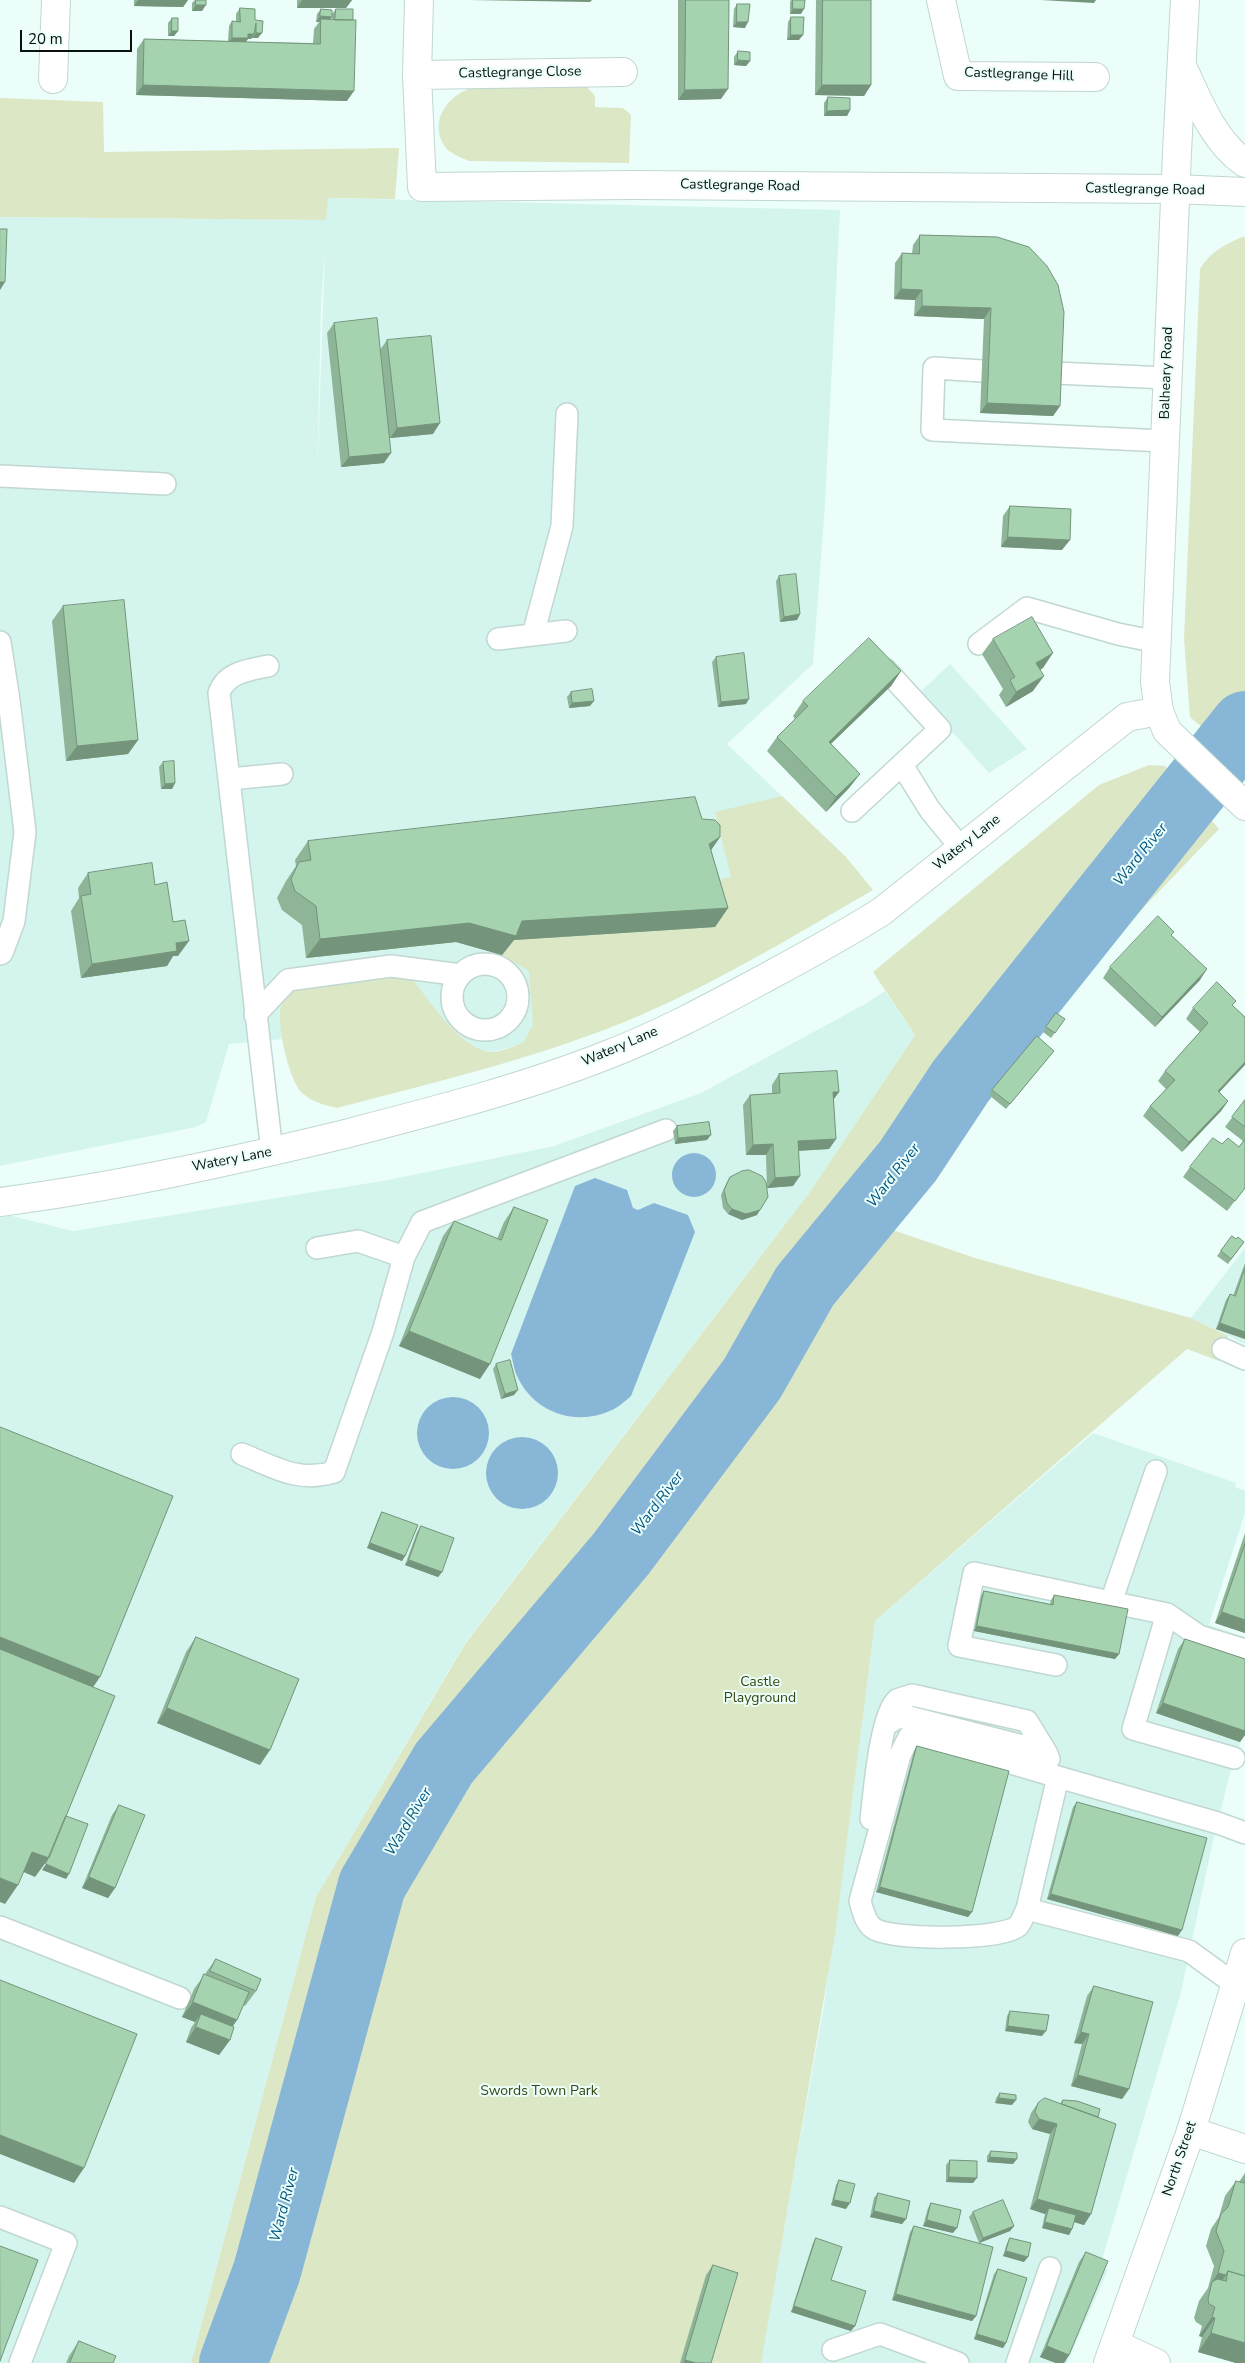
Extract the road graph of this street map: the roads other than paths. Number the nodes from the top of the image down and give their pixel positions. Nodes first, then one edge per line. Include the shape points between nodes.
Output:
1 (56, 0) edge
2 (419, 0) edge
3 (941, 0) edge
4 (1185, 0) edge
5 (1181, 65) junction
6 (622, 72) dead end
7 (417, 75) junction
8 (1095, 77) dead end
9 (52, 79) dead end
10 (1245, 162) edge
11 (1175, 189) junction
12 (1245, 192) edge
13 (982, 370) dead end
14 (1055, 373) edge
15 (1167, 378) junction
16 (567, 414) dead end
17 (1164, 441) junction
18 (0, 476) edge
19 (165, 484) dead end
20 (566, 631) dead end
21 (533, 635) junction
22 (498, 639) dead end
23 (0, 642) edge
24 (1157, 642) junction
25 (979, 644) dead end
26 (268, 666) dead end
27 (886, 670) edge
28 (5, 700) edge
29 (1158, 711) junction
30 (902, 765) junction
31 (282, 774) dead end
32 (230, 779) junction
33 (1242, 802) edge
34 (852, 811) dead end
35 (961, 848) junction
36 (0, 954) edge
37 (461, 975) dead end
38 (255, 1015) junction
39 (666, 1130) dead end
40 (272, 1152) junction
41 (0, 1202) edge
42 (317, 1248) dead end
43 (404, 1257) junction
44 (1223, 1350) dead end
45 (1245, 1359) edge
46 (242, 1454) dead end
47 (1156, 1471) dead end
48 (1111, 1602) junction
49 (1167, 1614) junction
50 (1245, 1650) edge
51 (1056, 1665) dead end
52 (1234, 1758) dead end
53 (1058, 1777) junction
54 (1245, 1833) edge
55 (860, 1901) junction
56 (1027, 1909) junction
57 (0, 1927) edge
58 (1245, 1953) edge
59 (1236, 1985) junction
60 (180, 1998) dead end
61 (1191, 2131) junction
62 (1245, 2149) edge
63 (0, 2217) edge
64 (1050, 2268) dead end
65 (833, 2350) dead end
66 (1111, 2353) edge
67 (20, 2363) edge
68 (958, 2363) edge
69 (1017, 2363) edge
70 (1156, 2363) edge

1 - 9 main road
2 - 7 main road, Castlegrange Road
3 - 8 main road, Castlegrange Hill via 958,76
4 - 5 main road, Balheary Road
5 - 10 main road via 1211,126 1232,154
5 - 11 main road, Balheary Road
6 - 7 main road, Castlegrange Close
7 - 11 main road, Castlegrange Road via 422,187 633,185
11 - 12 main road, Castlegrange Road
11 - 15 main road, Balheary Road
13 - 17 lane via 934,368 932,430
14 - 15 lane
15 - 17 main road, Balheary Road
16 - 21 lane via 562,526
17 - 24 main road, Balheary Road
18 - 19 lane
20 - 21 lane
21 - 22 lane
23 - 28 lane
24 - 25 lane via 1027,608
24 - 29 main road, Balheary Road via 1155,682
26 - 32 lane via 231,676 222,684 219,693
27 - 30 lane via 940,729
28 - 36 lane via 25,832 14,920
29 - 33 main road, Balheary Road via 1167,732
29 - 35 main road, Watery Lane via 1127,716
30 - 34 lane
30 - 35 lane via 930,810
31 - 32 lane
32 - 38 lane
35 - 40 main road, Watery Lane via 881,912 851,931 705,1010 607,1055 416,1116
37 - 38 lane via 391,966 288,980
38 - 40 lane
39 - 43 lane via 422,1222
40 - 41 main road, Watery Lane via 59,1194
42 - 43 lane via 358,1241
43 - 46 lane via 383,1332 334,1472 298,1476
44 - 45 lane
47 - 48 lane
48 - 49 lane
48 - 51 lane via 974,1573 959,1646
49 - 50 lane via 1199,1636
49 - 52 lane via 1133,1729
53 - 54 lane
53 - 55 lane via 923,1737 909,1737 900,1755
53 - 55 lane via 1027,1721 912,1695 898,1700 892,1708 879,1753
53 - 56 lane
55 - 56 lane via 864,1916 874,1929 907,1937 994,1935 1018,1926
56 - 59 lane via 1189,1951
57 - 60 lane
58 - 59 main road, North Street
59 - 61 main road, North Street
61 - 62 main road
61 - 66 main road, North Street
63 - 67 lane via 66,2243
64 - 69 lane
65 - 68 lane via 880,2334
66 - 70 main road

